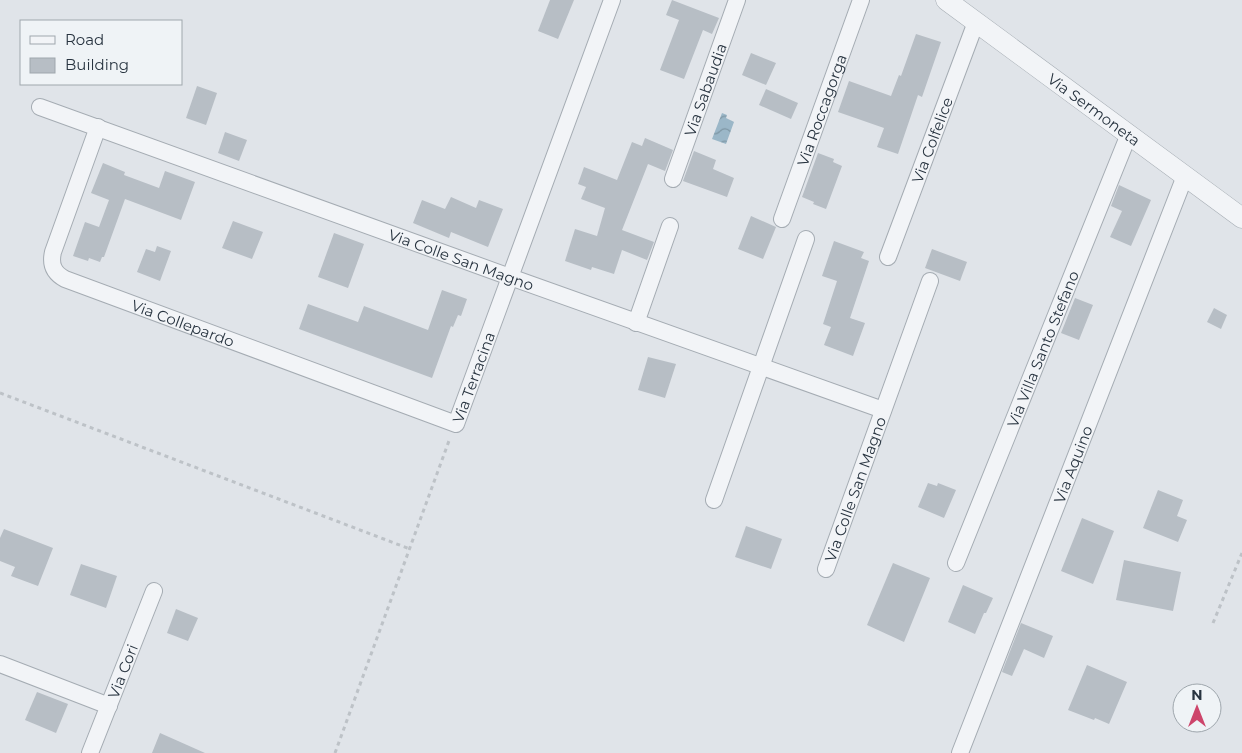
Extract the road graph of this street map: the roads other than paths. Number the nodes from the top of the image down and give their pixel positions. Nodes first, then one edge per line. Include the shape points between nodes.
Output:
1 (612, 0) edge
2 (737, 0) edge
3 (861, 0) edge
4 (946, 0) edge
5 (976, 22) junction
6 (40, 107) dead end
7 (98, 127) junction
8 (1128, 134) junction
9 (1185, 176) junction
10 (673, 179) dead end
11 (1242, 218) edge
12 (782, 219) dead end
13 (670, 226) dead end
14 (806, 239) dead end
15 (888, 257) dead end
16 (510, 277) junction
17 (930, 281) dead end
18 (636, 323) junction
19 (761, 367) junction
20 (883, 410) junction
21 (456, 424) joint
22 (714, 500) dead end
23 (956, 563) dead end
24 (826, 568) dead end
25 (154, 591) dead end
26 (0, 664) edge
27 (109, 706) junction
28 (90, 753) edge
29 (960, 753) edge

1 - 16 street, Via Terracina
2 - 10 street, Via Sabaudia
3 - 12 street, Via Roccagorga
4 - 5 street, Via Sermoneta
5 - 8 street, Via Sermoneta
5 - 15 street, Via Colfelice
6 - 7 street, Via Colle San Magno
7 - 16 street, Via Colle San Magno
7 - 21 street, Via Collepardo via 53,252 52,263 56,273
8 - 9 street, Via Sermoneta
8 - 23 street, Via Villa Santo Stefano
9 - 11 street, Via Sermoneta
9 - 29 street, Via Aquino
13 - 18 street
14 - 19 street
16 - 18 street, Via Colle San Magno
16 - 21 street, Via Terracina
17 - 20 street, Via Colle San Magno
18 - 19 street, Via Colle San Magno
19 - 20 street, Via Colle San Magno
19 - 22 street
20 - 24 street, Via Colle San Magno
25 - 27 street, Via Cori
26 - 27 street
27 - 28 street, Via Cori

